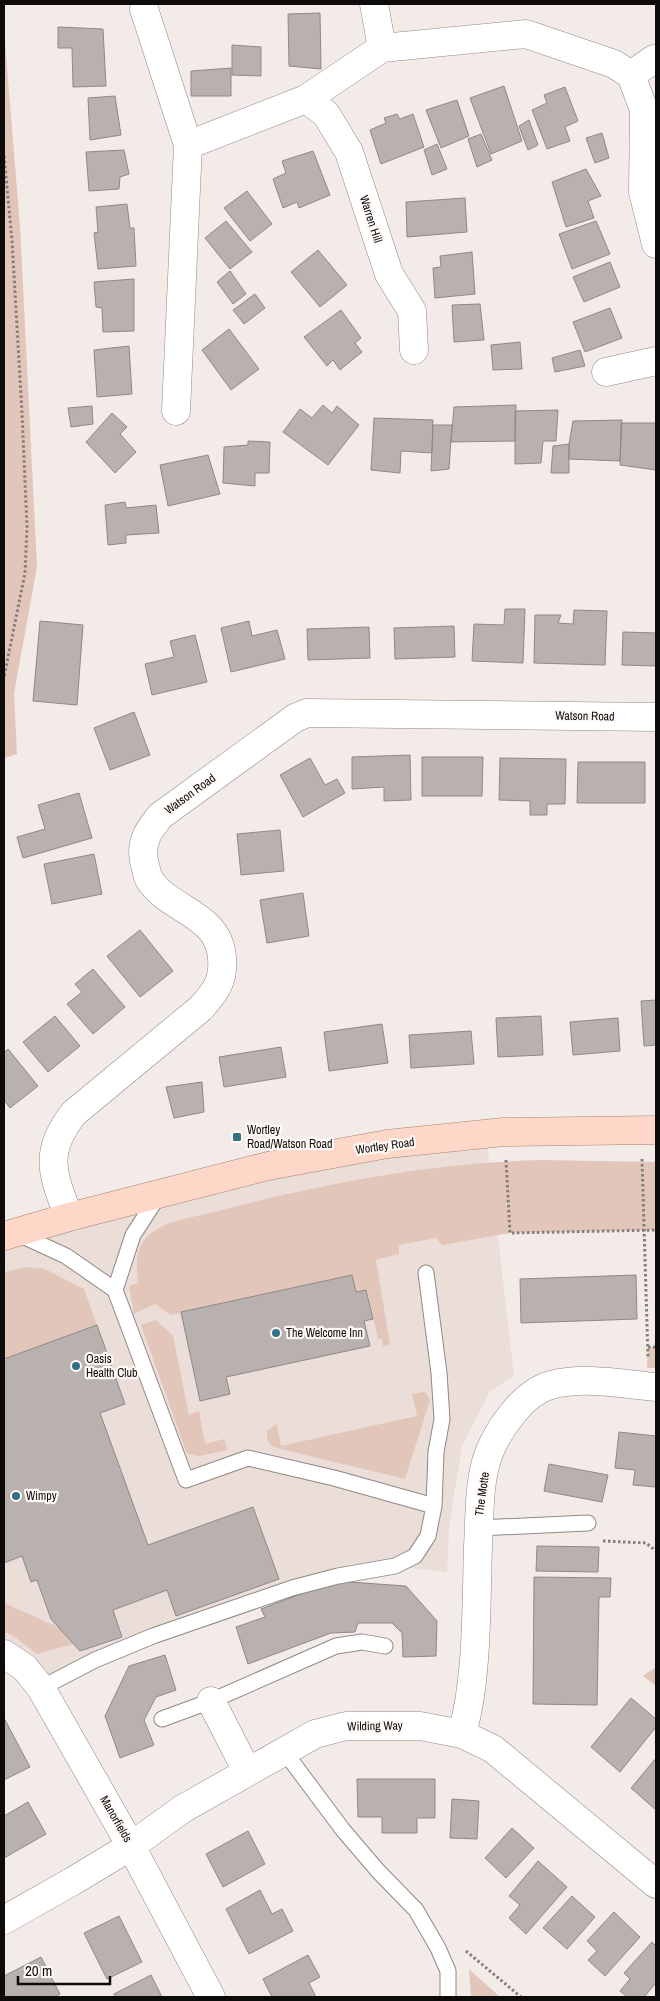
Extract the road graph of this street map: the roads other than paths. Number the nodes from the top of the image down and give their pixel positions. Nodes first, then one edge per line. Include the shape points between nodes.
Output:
1 (374, 4) edge
2 (144, 9) dead end
3 (382, 48) junction
4 (654, 59) dead end
5 (631, 75) junction
6 (306, 99) junction
7 (188, 145) junction
8 (656, 244) edge
9 (414, 350) dead end
10 (656, 362) edge
11 (606, 372) dead end
12 (176, 411) dead end
13 (656, 717) edge
14 (649, 1129) edge
15 (159, 1193) junction
16 (69, 1216) junction
17 (9, 1234) edge
18 (426, 1273) dead end
19 (115, 1290) junction
20 (652, 1387) edge
21 (434, 1506) junction
22 (588, 1523) dead end
23 (478, 1528) junction
24 (385, 1646) dead end
25 (4, 1654) edge
26 (41, 1688) junction
27 (211, 1701) junction
28 (162, 1719) dead end
29 (462, 1734) junction
30 (284, 1751) junction
31 (247, 1771) junction
32 (131, 1846) junction
33 (656, 1884) edge
34 (4, 1920) edge
35 (211, 1997) edge
36 (448, 1997) edge

1 - 3 street
2 - 7 street
3 - 5 street via 526,34 614,64
3 - 6 street
4 - 5 street
5 - 8 street via 644,110 643,192
6 - 7 street
6 - 9 street, Warren Hill via 326,114 349,152 389,274 412,311
7 - 12 street
10 - 11 street
13 - 16 street, Watson Road via 307,713 295,718 160,816 147,835 142,856 149,879 163,895 211,928 221,947 223,970 217,990 201,1008 74,1113 61,1129 53,1152 55,1181
14 - 15 main road, Wortley Road via 504,1132 386,1144 268,1166
15 - 16 main road, Wortley Road
15 - 19 lane via 133,1235
16 - 17 main road, Wortley Road
17 - 19 lane via 66,1256
18 - 21 lane via 442,1419 436,1452
19 - 21 lane via 186,1480 248,1458
20 - 23 street, The Motte via 581,1380 550,1385 527,1398 504,1424 489,1453 482,1483
21 - 26 lane via 428,1536 415,1556 395,1566 338,1576 283,1591 153,1636 95,1660
22 - 23 lane
23 - 29 street, The Motte via 470,1707
24 - 27 lane via 362,1642 336,1646
25 - 26 street, Manorfields via 25,1668
26 - 32 street, Manorfields
27 - 28 lane
27 - 31 street
29 - 30 street, Wilding Way via 420,1726 346,1726 314,1734
29 - 33 street, Wilding Way via 492,1749
30 - 31 street, Wilding Way
30 - 36 lane via 378,1871 416,1910 448,1971
31 - 32 street, Wilding Way via 184,1808
32 - 34 street, Wilding Way
32 - 35 street, Manorfields

